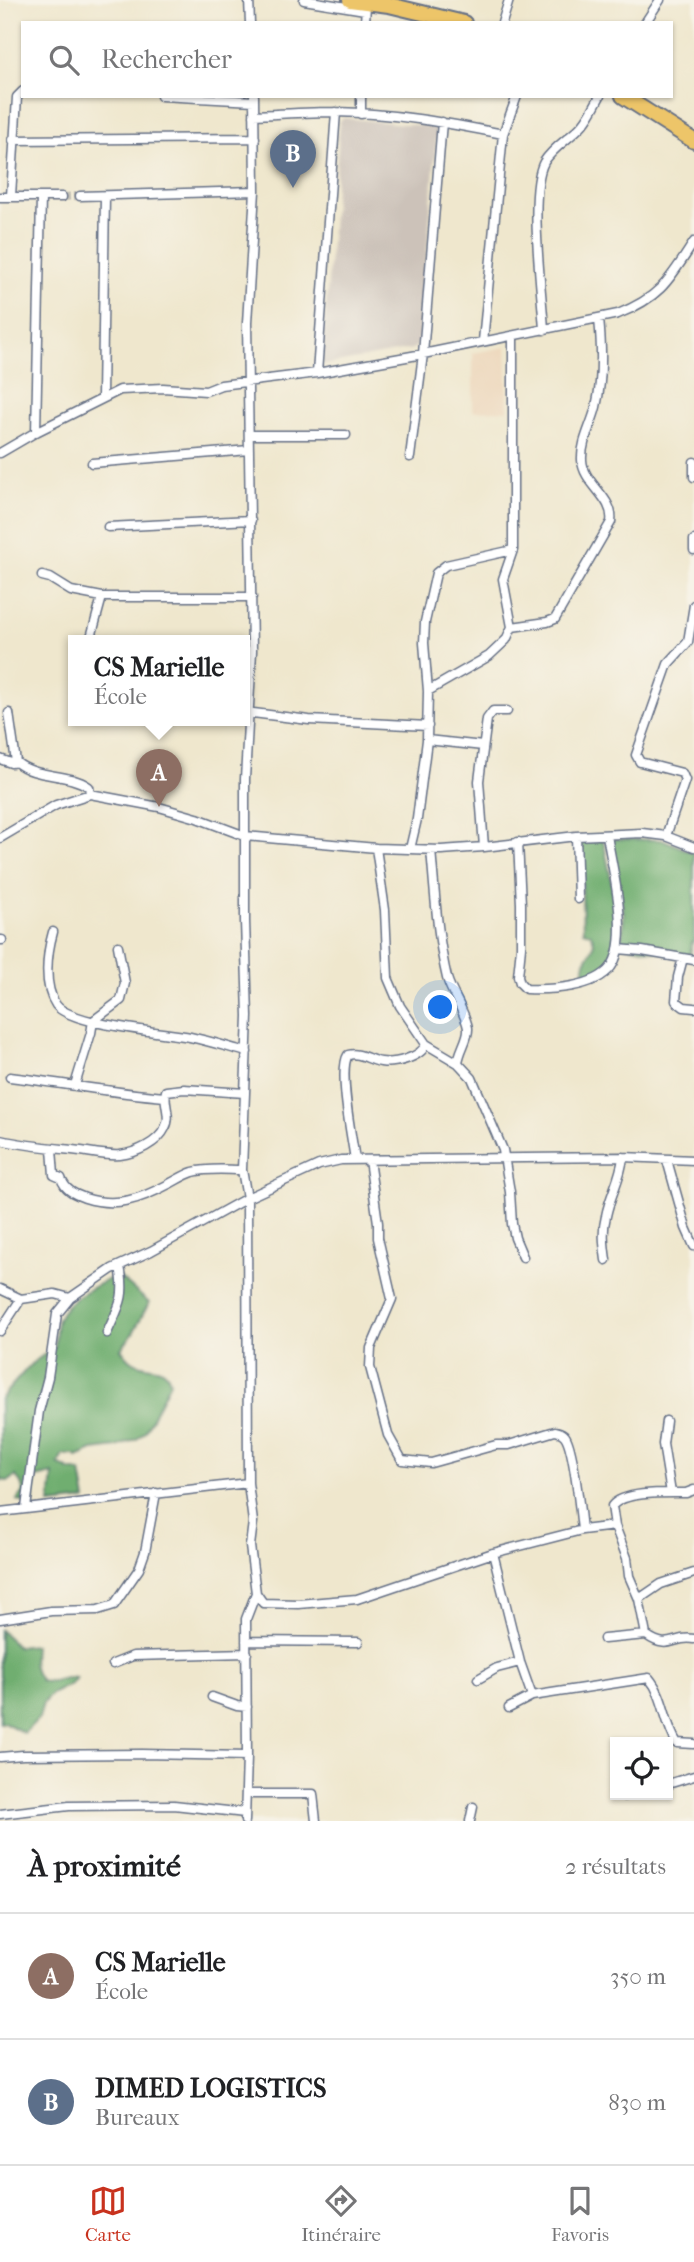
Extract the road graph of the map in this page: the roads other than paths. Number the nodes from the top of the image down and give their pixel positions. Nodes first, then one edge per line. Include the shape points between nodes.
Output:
1 (249, 0) edge
2 (304, 0) edge
3 (350, 0) edge
4 (509, 0) edge
5 (660, 0) edge
6 (366, 6) junction
7 (250, 21) edge
8 (365, 21) edge
9 (456, 21) edge
10 (503, 21) edge
11 (646, 21) edge
12 (21, 93) edge
13 (223, 98) edge
14 (361, 98) edge
15 (516, 98) edge
16 (599, 98) edge
17 (626, 98) edge
18 (254, 99) edge
19 (336, 112) junction
20 (360, 114) junction
21 (254, 116) junction
22 (442, 122) junction
23 (503, 134) junction
24 (255, 138) junction
25 (13, 140) junction
26 (694, 141) edge
27 (255, 191) junction
28 (11, 196) junction
29 (80, 196) tunnel mouth
30 (105, 196) junction
31 (0, 197) edge
32 (41, 197) junction
33 (62, 197) tunnel mouth
34 (694, 242) edge
35 (599, 319) junction
36 (544, 330) junction
37 (513, 336) junction
38 (483, 341) junction
39 (423, 354) junction
40 (317, 373) junction
41 (249, 381) junction
42 (102, 397) junction
43 (36, 432) junction
44 (249, 435) junction
45 (346, 435) dead end
46 (249, 450) junction
47 (0, 453) edge
48 (410, 457) dead end
49 (694, 462) edge
50 (92, 463) dead end
51 (694, 477) edge
52 (251, 520) junction
53 (108, 527) dead end
54 (694, 540) edge
55 (513, 550) junction
56 (694, 550) edge
57 (43, 576) dead end
58 (102, 597) junction
59 (252, 597) junction
60 (694, 605) edge
61 (512, 627) junction
62 (92, 635) edge
63 (250, 643) edge
64 (428, 691) junction
65 (507, 711) dead end
66 (250, 712) edge
67 (9, 713) dead end
68 (247, 726) edge
69 (428, 726) junction
70 (427, 740) junction
71 (483, 746) junction
72 (0, 759) edge
73 (16, 762) junction
74 (90, 794) junction
75 (607, 835) junction
76 (245, 836) junction
77 (576, 836) junction
78 (666, 836) junction
79 (0, 838) edge
80 (518, 842) junction
81 (484, 847) junction
82 (694, 847) edge
83 (376, 848) junction
84 (410, 849) junction
85 (431, 850) junction
86 (578, 899) dead end
87 (53, 932) dead end
88 (118, 946) dead end
89 (618, 949) junction
90 (684, 958) junction
91 (694, 960) edge
92 (694, 1008) edge
93 (93, 1021) junction
94 (426, 1044) junction
95 (247, 1052) junction
96 (458, 1063) junction
97 (10, 1077) dead end
98 (75, 1085) junction
99 (245, 1093) junction
100 (165, 1097) junction
101 (0, 1140) edge
102 (52, 1149) junction
103 (622, 1157) junction
104 (355, 1160) junction
105 (369, 1160) junction
106 (505, 1160) junction
107 (667, 1160) junction
108 (694, 1160) edge
109 (242, 1170) junction
110 (247, 1198) junction
111 (694, 1246) edge
112 (523, 1257) dead end
113 (606, 1260) dead end
114 (120, 1266) junction
115 (0, 1289) edge
116 (70, 1298) junction
117 (21, 1299) junction
118 (0, 1331) edge
119 (107, 1333) dead end
120 (666, 1421) dead end
121 (248, 1483) junction
122 (694, 1490) edge
123 (156, 1493) junction
124 (671, 1493) junction
125 (26, 1508) junction
126 (0, 1512) edge
127 (615, 1526) junction
128 (582, 1530) junction
129 (494, 1553) junction
130 (694, 1573) edge
131 (256, 1593) junction
132 (639, 1599) junction
133 (0, 1619) edge
134 (646, 1635) junction
135 (604, 1639) dead end
136 (694, 1639) edge
137 (246, 1641) junction
138 (358, 1642) dead end
139 (247, 1653) junction
140 (520, 1662) junction
141 (113, 1664) dead end
142 (478, 1679) dead end
143 (532, 1696) junction
144 (212, 1697) dead end
145 (247, 1707) junction
146 (509, 1708) dead end
147 (694, 1744) edge
148 (247, 1756) junction
149 (0, 1758) edge
150 (694, 1776) edge
151 (673, 1782) edge
152 (246, 1794) junction
153 (473, 1807) dead end
154 (0, 1814) edge
155 (245, 1817) edge
156 (316, 1821) edge
157 (470, 1821) edge

1 - 7 street
2 - 6 street
3 - 6 highway
4 - 10 street
5 - 11 street
6 - 8 street
6 - 9 highway via 409,9
12 - 25 street
13 - 18 street
14 - 20 street
15 - 23 street
16 - 36 street via 586,121 551,153 539,173 536,213
17 - 26 highway
18 - 21 street
19 - 20 street
19 - 21 street
19 - 40 street
20 - 22 street
21 - 24 street
22 - 23 street
22 - 39 street
23 - 38 street
24 - 25 street
24 - 27 street
25 - 28 street
27 - 30 street
27 - 41 street via 247,323
28 - 31 street
28 - 32 street
29 - 30 street
30 - 42 street
32 - 33 street
32 - 43 street
34 - 35 street via 654,296
35 - 36 street
35 - 61 street via 600,389 582,457 585,473 612,511 611,522 555,619
36 - 37 street
37 - 38 street
37 - 55 street
38 - 39 street
39 - 40 street
39 - 48 street
40 - 41 street
41 - 42 street via 197,391 131,388
41 - 44 street
42 - 43 street
43 - 47 street
44 - 45 street
44 - 46 street
46 - 50 street
46 - 52 street
49 - 51 street
52 - 53 street
52 - 59 street
54 - 56 street
55 - 61 street via 503,579
55 - 64 street via 446,565 436,573 424,632
57 - 58 street via 71,591
58 - 59 street
58 - 62 street
59 - 63 street
60 - 78 street via 688,642 668,664 636,755 640,762 684,776
61 - 64 street via 489,656
64 - 69 street
65 - 71 street via 488,714
66 - 69 street
67 - 73 street
68 - 76 street
69 - 70 street
70 - 71 street
70 - 84 street
71 - 81 street via 479,781
72 - 73 street
73 - 74 street via 42,773 80,780
74 - 76 street via 159,807
74 - 79 street via 56,805
75 - 77 street
75 - 78 street
75 - 89 street via 621,922
76 - 83 street
76 - 95 street
77 - 80 street
77 - 86 street
78 - 82 street
80 - 81 street
80 - 89 street via 520,983 526,989 557,990 591,980 612,965
81 - 85 street
83 - 84 street
83 - 94 street via 386,910 388,978 400,1006
84 - 85 street
85 - 96 street via 448,981 468,1028
87 - 93 street via 50,993 57,1007
88 - 93 street via 124,983 121,1000
89 - 90 street
90 - 91 street
90 - 92 street via 676,1001
93 - 95 street via 192,1037
93 - 98 street
94 - 96 street
94 - 104 street via 412,1057 391,1062 348,1055 344,1086
95 - 99 street
96 - 106 street via 472,1078
97 - 98 street
98 - 100 street
99 - 100 street via 184,1089 166,1091
99 - 109 street
100 - 102 street via 166,1128 156,1141 117,1155
101 - 102 street
102 - 109 street via 54,1175 63,1185 91,1200 115,1203 196,1171
103 - 106 street
103 - 107 street
103 - 113 street via 603,1228
104 - 105 street
104 - 110 street via 319,1166
105 - 106 street
105 - 128 street via 378,1238 392,1299 371,1348 370,1367 388,1435 402,1460 430,1464 561,1433 569,1448
106 - 112 street via 512,1224
107 - 108 street
107 - 111 street
109 - 110 street
110 - 114 street
110 - 121 street
114 - 116 street
114 - 119 street via 124,1287
115 - 117 street
116 - 117 street via 55,1294
116 - 125 street via 57,1314
117 - 118 street
120 - 124 street via 663,1444
121 - 123 street
121 - 131 street
122 - 124 street
123 - 125 street
123 - 133 street via 139,1569 114,1605
124 - 127 street via 615,1502
125 - 126 street
127 - 128 street
127 - 132 street
128 - 129 street
129 - 131 street via 357,1599 278,1604 263,1603
129 - 140 street
130 - 132 street via 661,1584
131 - 137 street via 246,1619
132 - 134 street
134 - 135 street
134 - 136 street via 656,1642
137 - 138 street
137 - 139 street
139 - 141 street via 133,1656
139 - 145 street
140 - 142 street
140 - 143 street
143 - 146 street
143 - 147 street via 649,1678 662,1698 672,1736 677,1743
144 - 145 street
145 - 148 street
148 - 149 street
148 - 152 street
150 - 151 street
152 - 155 street
152 - 156 street via 313,1794
153 - 157 street
154 - 155 street via 69,1806 174,1805

